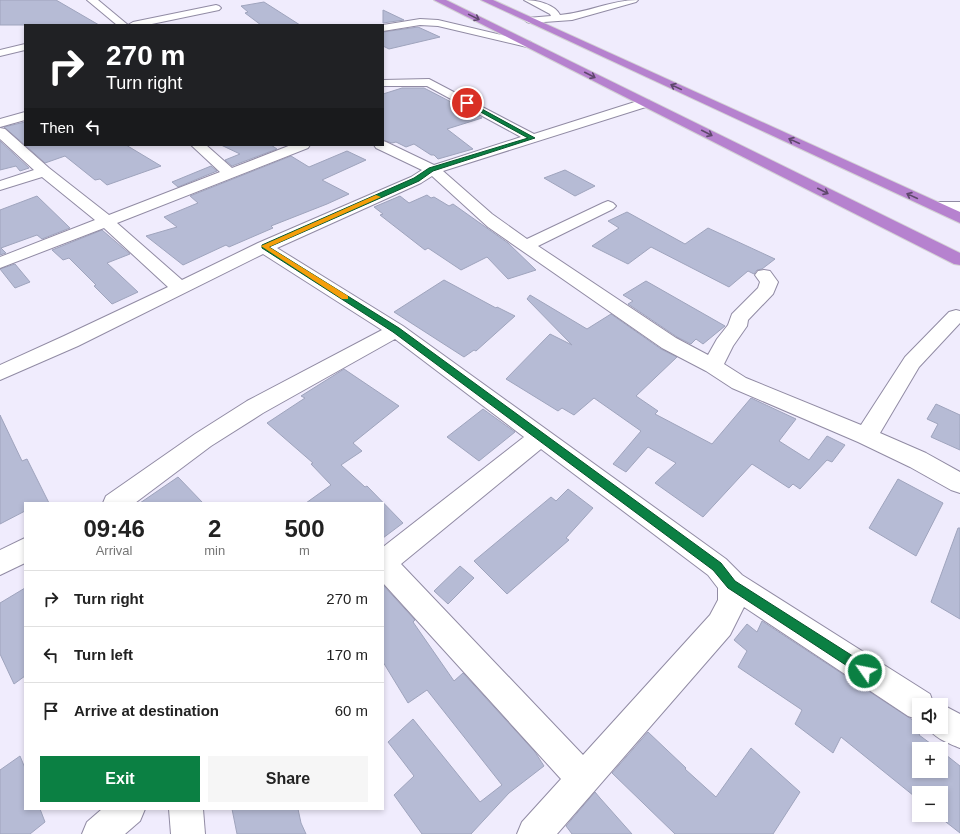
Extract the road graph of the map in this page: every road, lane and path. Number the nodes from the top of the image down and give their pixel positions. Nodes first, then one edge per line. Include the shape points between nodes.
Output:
1 (92, 0) edge
2 (439, 0) edge
3 (486, 0) edge
4 (530, 0) edge
5 (633, 0) edge
6 (216, 8) dead end
7 (556, 17) junction
8 (530, 20) junction
9 (122, 24) edge
10 (138, 24) edge
11 (384, 28) edge
12 (549, 29) junction
13 (527, 44) junction
14 (24, 47) edge
15 (0, 52) edge
16 (384, 83) edge
17 (645, 103) junction
18 (24, 116) edge
19 (0, 123) edge
20 (0, 132) edge
21 (532, 138) junction
22 (199, 146) edge
23 (300, 146) edge
24 (383, 146) edge
25 (431, 170) junction
26 (44, 171) junction
27 (230, 173) junction
28 (0, 186) edge
29 (608, 206) dead end
30 (960, 207) edge
31 (938, 208) junction
32 (960, 218) edge
33 (106, 221) junction
34 (264, 246) junction
35 (525, 246) junction
36 (960, 260) edge
37 (0, 263) edge
38 (764, 276) dead end
39 (180, 286) junction
40 (956, 316) dead end
41 (396, 330) junction
42 (713, 366) junction
43 (0, 373) edge
44 (541, 436) junction
45 (866, 436) junction
46 (960, 483) edge
47 (116, 502) edge
48 (24, 551) edge
49 (384, 562) edge
50 (0, 563) edge
51 (384, 564) edge
52 (732, 584) junction
53 (912, 700) edge
54 (948, 724) edge
55 (960, 732) edge
56 (583, 779) junction
57 (127, 810) edge
58 (186, 810) edge
59 (99, 834) edge
60 (188, 834) edge
61 (534, 834) edge

1 - 9 street
2 -> 13 highway
3 - 8 highway
4 - 7 street via 554,12
5 - 7 street via 572,17
6 - 10 street
7 - 8 street
7 - 12 street
8 - 12 highway
11 - 13 street via 420,22 438,23
31 -> 12 highway
13 -> 17 highway
14 - 15 street
16 - 21 street via 428,82
17 - 21 street
17 -> 36 highway
18 - 19 street
20 - 26 street
21 - 25 street
22 - 27 street
23 - 27 street
24 - 25 street
25 - 34 street via 416,180
25 - 35 street via 458,190 479,212
26 - 28 street
26 - 33 street
27 - 33 street
29 - 35 street
30 - 31 street
31 - 32 highway
33 - 37 street
33 - 39 street
34 - 39 street
34 - 41 street
35 - 42 street via 669,343
38 - 42 street via 769,282 767,290 739,318 737,326
39 - 43 street via 146,305
40 - 45 street via 912,362
41 - 44 street
41 - 47 street via 255,407 202,440
42 - 45 street via 739,383
44 - 49 street
44 - 52 street via 717,567
45 - 46 street
48 - 50 street
51 - 56 street
52 - 53 street
52 - 56 street via 732,602 720,625
54 - 55 street
56 - 61 street
57 - 59 street
58 - 60 street

